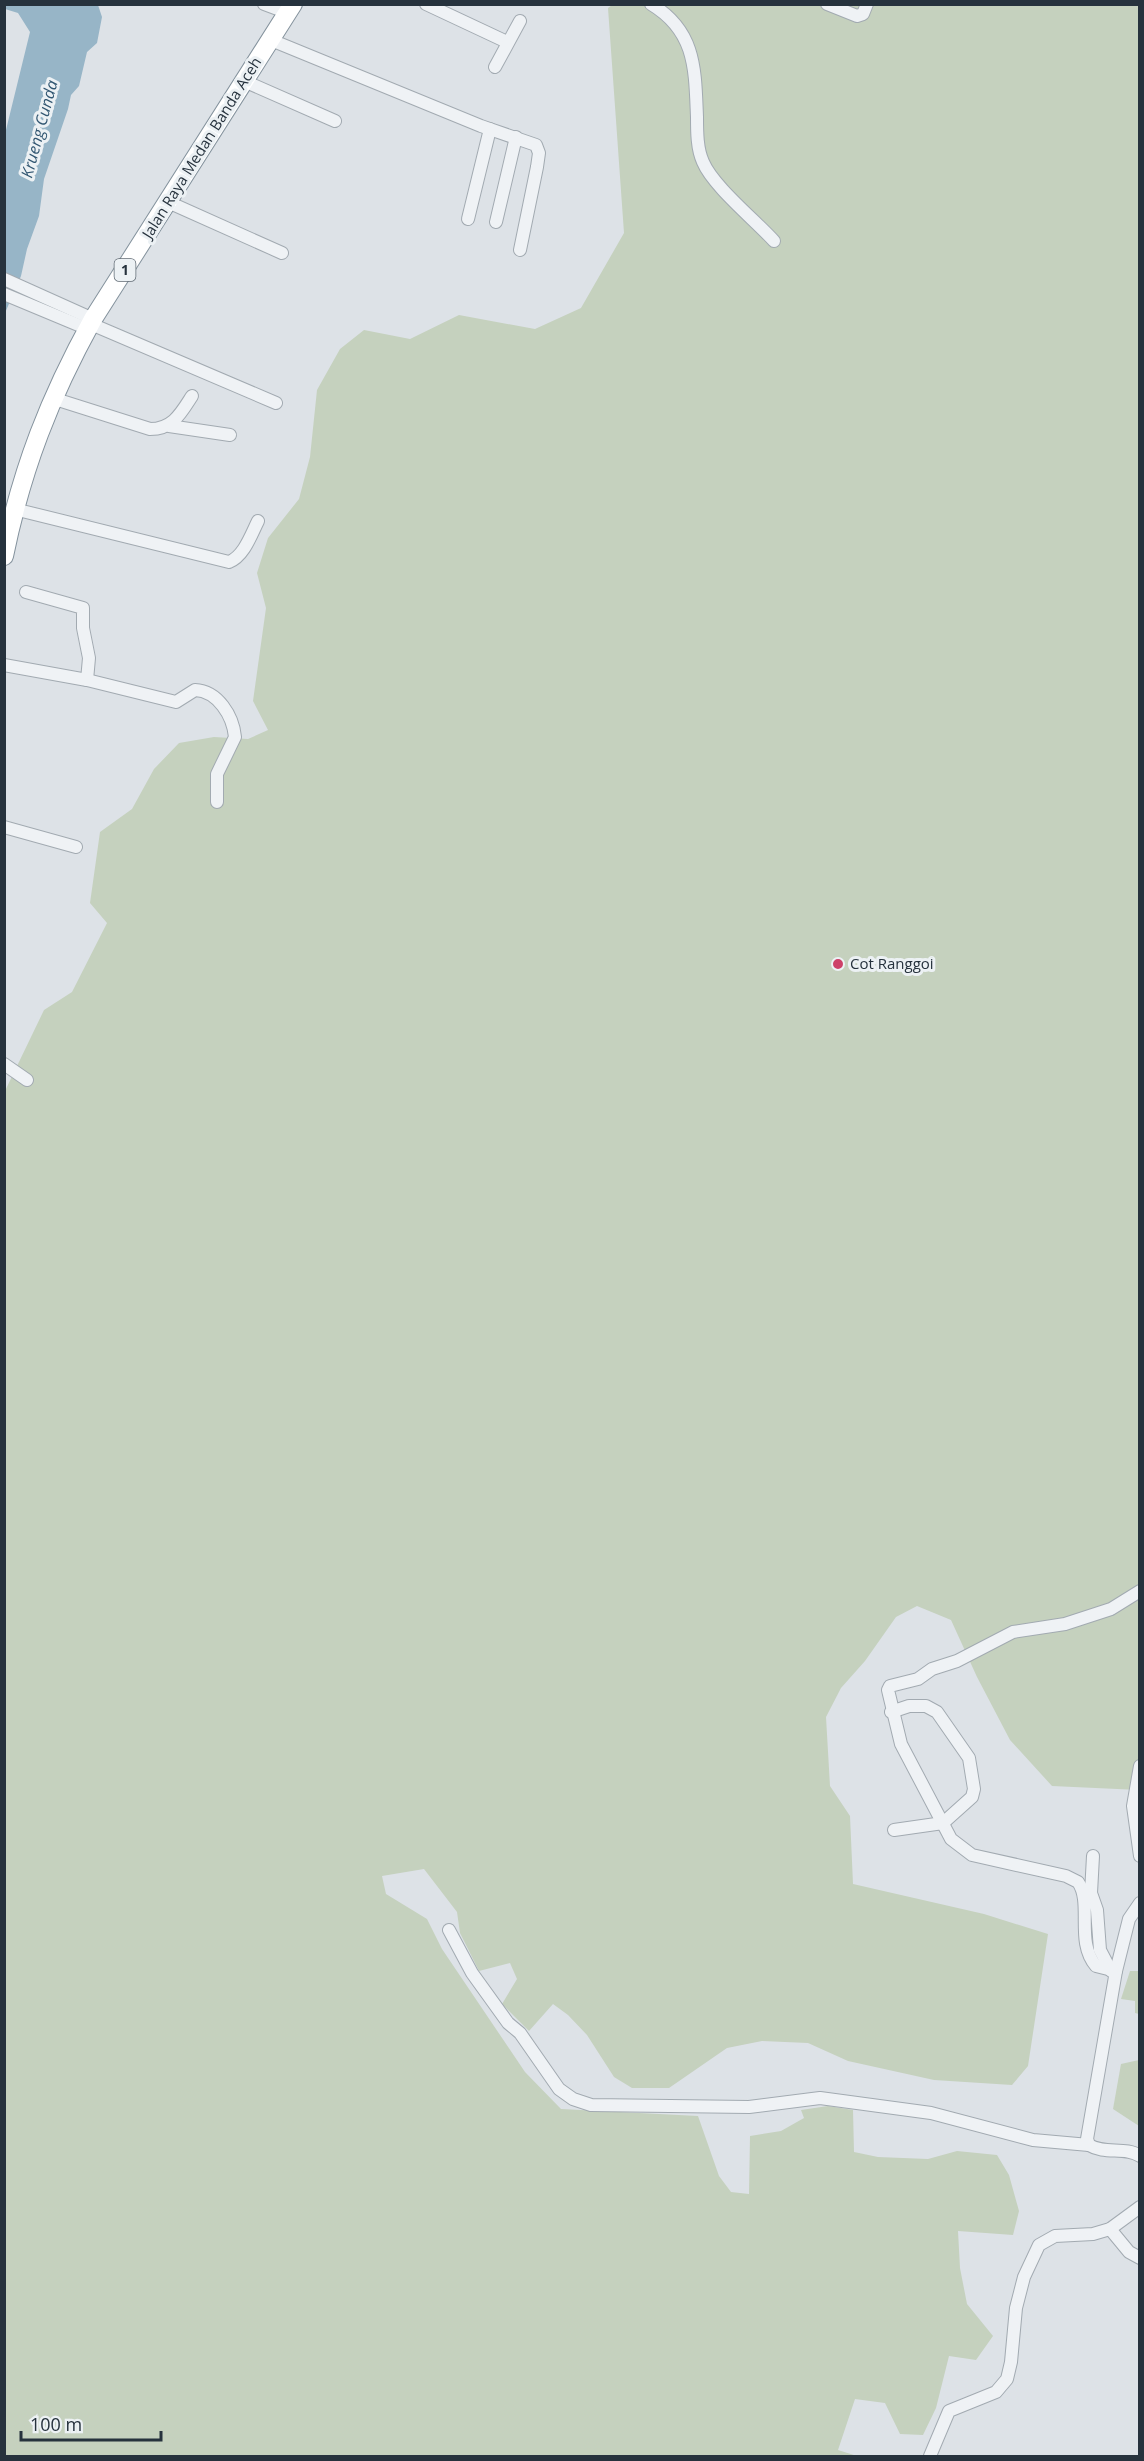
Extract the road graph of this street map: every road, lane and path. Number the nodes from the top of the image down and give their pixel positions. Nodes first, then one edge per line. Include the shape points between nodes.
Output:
1 (264, 4) edge
2 (426, 4) edge
3 (651, 4) edge
4 (827, 4) edge
5 (867, 4) edge
6 (840, 7) edge
7 (290, 9) edge
8 (520, 21) dead end
9 (271, 40) junction
10 (507, 42) junction
11 (495, 67) dead end
12 (244, 81) junction
13 (335, 121) dead end
14 (490, 129) junction
15 (516, 137) junction
16 (168, 202) junction
17 (468, 219) dead end
18 (496, 222) dead end
19 (774, 241) dead end
20 (520, 250) dead end
21 (282, 253) dead end
22 (4, 279) edge
23 (4, 294) edge
24 (91, 324) junction
25 (192, 396) dead end
26 (52, 398) junction
27 (276, 403) dead end
28 (169, 426) junction
29 (230, 435) dead end
30 (14, 509) junction
31 (258, 521) dead end
32 (4, 556) edge
33 (26, 592) dead end
34 (4, 665) edge
35 (87, 680) junction
36 (217, 802) dead end
37 (4, 827) edge
38 (76, 847) dead end
39 (4, 1064) edge
40 (27, 1080) dead end
41 (1140, 1591) edge
42 (891, 1712) junction
43 (1140, 1766) edge
44 (943, 1823) junction
45 (894, 1830) dead end
46 (1092, 1856) dead end
47 (1140, 1856) edge
48 (1140, 1903) edge
49 (1134, 1919) edge
50 (449, 1930) dead end
51 (1114, 1971) junction
52 (1089, 2145) junction
53 (1140, 2156) edge
54 (1140, 2207) edge
55 (1110, 2229) junction
56 (1140, 2258) edge
57 (930, 2457) edge

1 - 7 street
2 - 10 street
3 - 19 street via 676,23 687,42 694,75 699,146 706,169
4 - 6 street
5 - 6 street via 863,14 857,16
7 - 9 highway, Jalan Raya Medan Banda Aceh / 1
8 - 10 street
9 - 12 highway, Jalan Raya Medan Banda Aceh / 1
9 - 14 street
10 - 11 street
12 - 13 street
12 - 16 highway, Jalan Raya Medan Banda Aceh / 1
14 - 15 street
14 - 17 street
15 - 18 street
15 - 20 street via 536,145 539,153
16 - 21 street
16 - 24 highway, Jalan Raya Medan Banda Aceh / 1
22 - 24 street via 28,288
23 - 24 street
24 - 26 highway, Jalan Raya Medan Banda Aceh / 1
24 - 27 street
25 - 28 street
26 - 28 street via 150,429
26 - 30 highway, Jalan Raya Medan Banda Aceh / 1 via 33,443
28 - 29 street
30 - 31 street via 229,562 242,551
30 - 32 highway, Jalan Raya Medan Banda Aceh / 1
33 - 35 street via 83,608 82,628 89,658
34 - 35 street
35 - 36 street via 176,702 195,690 217,700 231,719 235,737 217,774
37 - 38 street
39 - 40 street
41 - 42 street via 1111,1609 1065,1624 1013,1632 918,1679 890,1686
42 - 44 street via 910,1763
42 - 44 street via 909,1706 926,1706 937,1712 969,1758 972,1797
43 - 47 street via 1133,1806
44 - 45 street
44 - 51 street via 951,1839 972,1855 1078,1882 1085,1898 1083,1926 1090,1958 1096,1966
46 - 51 street via 1091,1893 1097,1910 1100,1950
48 - 49 street
49 - 51 street
50 - 52 street via 472,1973 508,2022 559,2089 579,2102 749,2107 820,2098 931,2113 1033,2140
51 - 52 street
52 - 53 street
54 - 55 street
55 - 56 street via 1124,2247
55 - 57 street via 1055,2236 1036,2248 1016,2308 1007,2379 996,2392 950,2411

